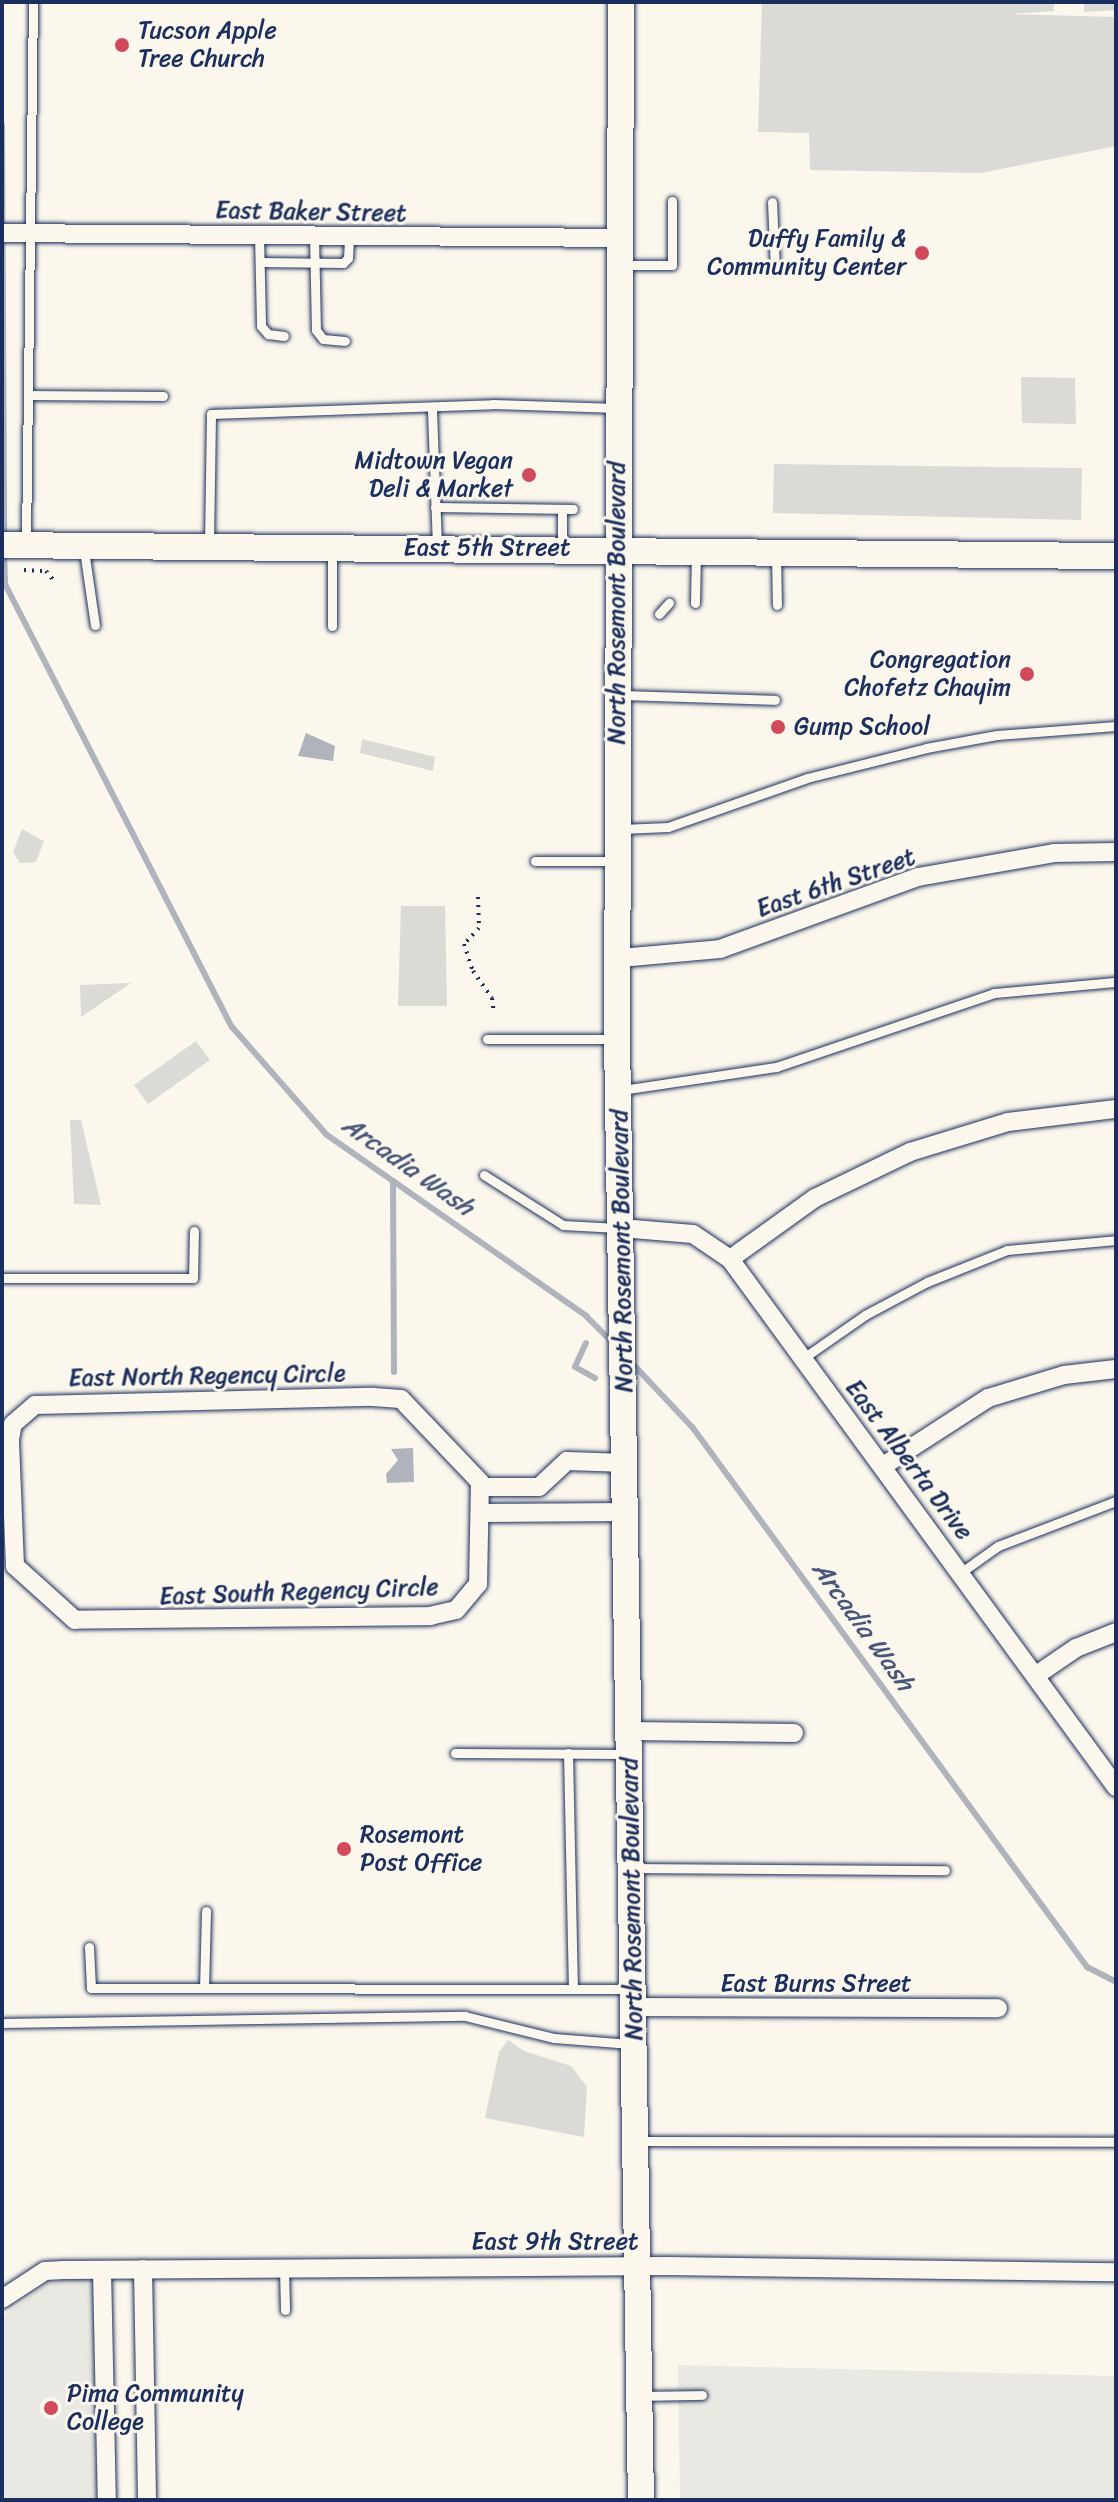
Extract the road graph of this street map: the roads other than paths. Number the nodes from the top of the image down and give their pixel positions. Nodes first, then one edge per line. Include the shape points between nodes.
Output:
1 (33, 2) edge
2 (621, 2) edge
3 (672, 201) dead end
4 (772, 202) dead end
5 (2, 233) edge
6 (30, 233) junction
7 (259, 235) junction
8 (314, 236) junction
9 (349, 236) junction
10 (619, 238) junction
11 (260, 262) junction
12 (314, 262) junction
13 (619, 265) junction
14 (775, 269) dead end
15 (284, 336) dead end
16 (345, 341) dead end
17 (28, 395) junction
18 (163, 396) dead end
19 (618, 408) junction
20 (432, 410) junction
21 (435, 507) junction
22 (562, 509) junction
23 (573, 509) dead end
24 (84, 546) junction
25 (209, 546) junction
26 (332, 547) junction
27 (437, 548) junction
28 (562, 548) junction
29 (618, 549) junction
30 (697, 550) junction
31 (14, 551) edge
32 (776, 551) junction
33 (1116, 556) edge
34 (669, 603) dead end
35 (695, 603) dead end
36 (777, 605) dead end
37 (659, 614) dead end
38 (95, 625) dead end
39 (332, 626) dead end
40 (615, 695) junction
41 (775, 700) dead end
42 (1116, 726) edge
43 (618, 830) junction
44 (1116, 852) edge
45 (535, 861) dead end
46 (618, 861) junction
47 (620, 958) junction
48 (1116, 982) edge
49 (487, 1039) dead end
50 (617, 1039) junction
51 (618, 1090) junction
52 (1116, 1109) edge
53 (484, 1175) dead end
54 (621, 1228) junction
55 (194, 1231) dead end
56 (1116, 1240) edge
57 (730, 1259) junction
58 (2, 1278) edge
59 (802, 1359) junction
60 (1116, 1369) edge
61 (626, 1463) junction
62 (883, 1466) junction
63 (552, 1475) junction
64 (480, 1487) junction
65 (1116, 1501) edge
66 (627, 1512) junction
67 (481, 1513) junction
68 (551, 1513) junction
69 (14, 1561) joint
70 (963, 1571) junction
71 (1116, 1632) edge
72 (1038, 1674) junction
73 (794, 1733) dead end
74 (630, 1742) junction
75 (455, 1753) dead end
76 (568, 1753) junction
77 (1110, 1769) edge
78 (1116, 1787) edge
79 (633, 1868) junction
80 (945, 1870) dead end
81 (206, 1911) dead end
82 (89, 1947) dead end
83 (204, 1988) junction
84 (573, 1988) junction
85 (633, 1998) junction
86 (998, 2008) dead end
87 (2, 2023) edge
88 (634, 2044) junction
89 (635, 2142) junction
90 (1116, 2142) edge
91 (640, 2266) junction
92 (284, 2268) junction
93 (143, 2269) junction
94 (102, 2270) junction
95 (1116, 2272) edge
96 (2, 2299) edge
97 (285, 2310) dead end
98 (702, 2395) dead end
99 (641, 2396) junction
100 (107, 2500) edge
101 (147, 2500) edge
102 (641, 2500) edge

1 - 6 lane
2 - 10 street, North Rosemont Boulevard
3 - 13 lane via 672,265
4 - 14 lane
5 - 6 street, East Baker Street
6 - 7 street, East Baker Street
6 - 17 lane
7 - 8 street, East Baker Street
7 - 11 lane
8 - 9 street, East Baker Street
8 - 12 lane
9 - 10 street, East Baker Street
9 - 12 lane via 348,261
10 - 13 street, North Rosemont Boulevard
11 - 12 lane
11 - 15 lane via 261,326 268,334
12 - 16 lane via 317,333
13 - 19 street, North Rosemont Boulevard
17 - 18 lane
17 - 31 lane
19 - 20 lane via 493,404
19 - 29 street, North Rosemont Boulevard
20 - 21 lane
20 - 25 lane via 211,414
21 - 22 lane
21 - 27 lane
22 - 23 lane
22 - 28 lane
24 - 25 street, East 5th Street
24 - 31 street, East 5th Street
24 - 38 lane
25 - 26 street, East 5th Street
26 - 27 street, East 5th Street
26 - 39 lane
27 - 28 street, East 5th Street
28 - 29 street, East 5th Street
29 - 30 street, East 5th Street
29 - 40 street, North Rosemont Boulevard
30 - 32 street, East 5th Street
30 - 35 lane
32 - 33 street, East 5th Street
32 - 36 lane
34 - 37 lane
40 - 41 lane
40 - 43 street, North Rosemont Boulevard
42 - 43 lane via 997,735 926,748 807,778 668,827
43 - 46 street, North Rosemont Boulevard
44 - 47 street, East 6th Street via 1054,853 918,877 720,949
45 - 46 lane
46 - 47 street, North Rosemont Boulevard
47 - 50 street, North Rosemont Boulevard
48 - 51 lane via 994,993 776,1067
49 - 50 lane
50 - 51 street, North Rosemont Boulevard
51 - 54 street, North Rosemont Boulevard
52 - 57 street via 1008,1122 910,1152 815,1198
53 - 54 lane via 563,1225
54 - 57 street, East Alberta Drive via 693,1234
54 - 61 street, North Rosemont Boulevard
55 - 58 lane via 193,1278
56 - 59 lane via 1007,1250 927,1282 865,1315
57 - 59 street, East Alberta Drive
59 - 62 street, East Alberta Drive
60 - 62 street via 1064,1375 988,1398
61 - 63 street via 567,1461
61 - 66 street, North Rosemont Boulevard
62 - 70 street, East Alberta Drive
63 - 64 street via 539,1487
63 - 68 street
64 - 67 street
64 - 69 street, East North Regency Circle via 401,1399 49,1402 22,1412 13,1424
65 - 70 lane via 998,1546
66 - 68 street
66 - 74 street, North Rosemont Boulevard
67 - 68 street
67 - 69 street, East South Regency Circle via 478,1584 468,1610 431,1616 75,1620 17,1571
70 - 72 street, East Alberta Drive
71 - 72 street via 1076,1648
72 - 77 street, East Alberta Drive
73 - 74 street
74 - 76 lane
74 - 79 street, North Rosemont Boulevard
75 - 76 lane
76 - 84 lane
77 - 78 street, East Alberta Drive
79 - 80 lane
79 - 85 street, North Rosemont Boulevard
81 - 83 lane
82 - 83 lane via 91,1988
83 - 84 lane
84 - 85 lane
85 - 86 street, East Burns Street
85 - 88 street, North Rosemont Boulevard
87 - 88 lane via 465,2016 554,2038
88 - 89 street, North Rosemont Boulevard
89 - 90 lane
89 - 91 street, North Rosemont Boulevard
91 - 92 street, East 9th Street
91 - 95 street, East 9th Street
91 - 99 street, North Rosemont Boulevard
92 - 93 street, East 9th Street
92 - 97 lane
93 - 94 street, East 9th Street
93 - 101 street
94 - 96 street, East 9th Street via 45,2271
94 - 100 street
98 - 99 lane
99 - 102 street, North Rosemont Boulevard

